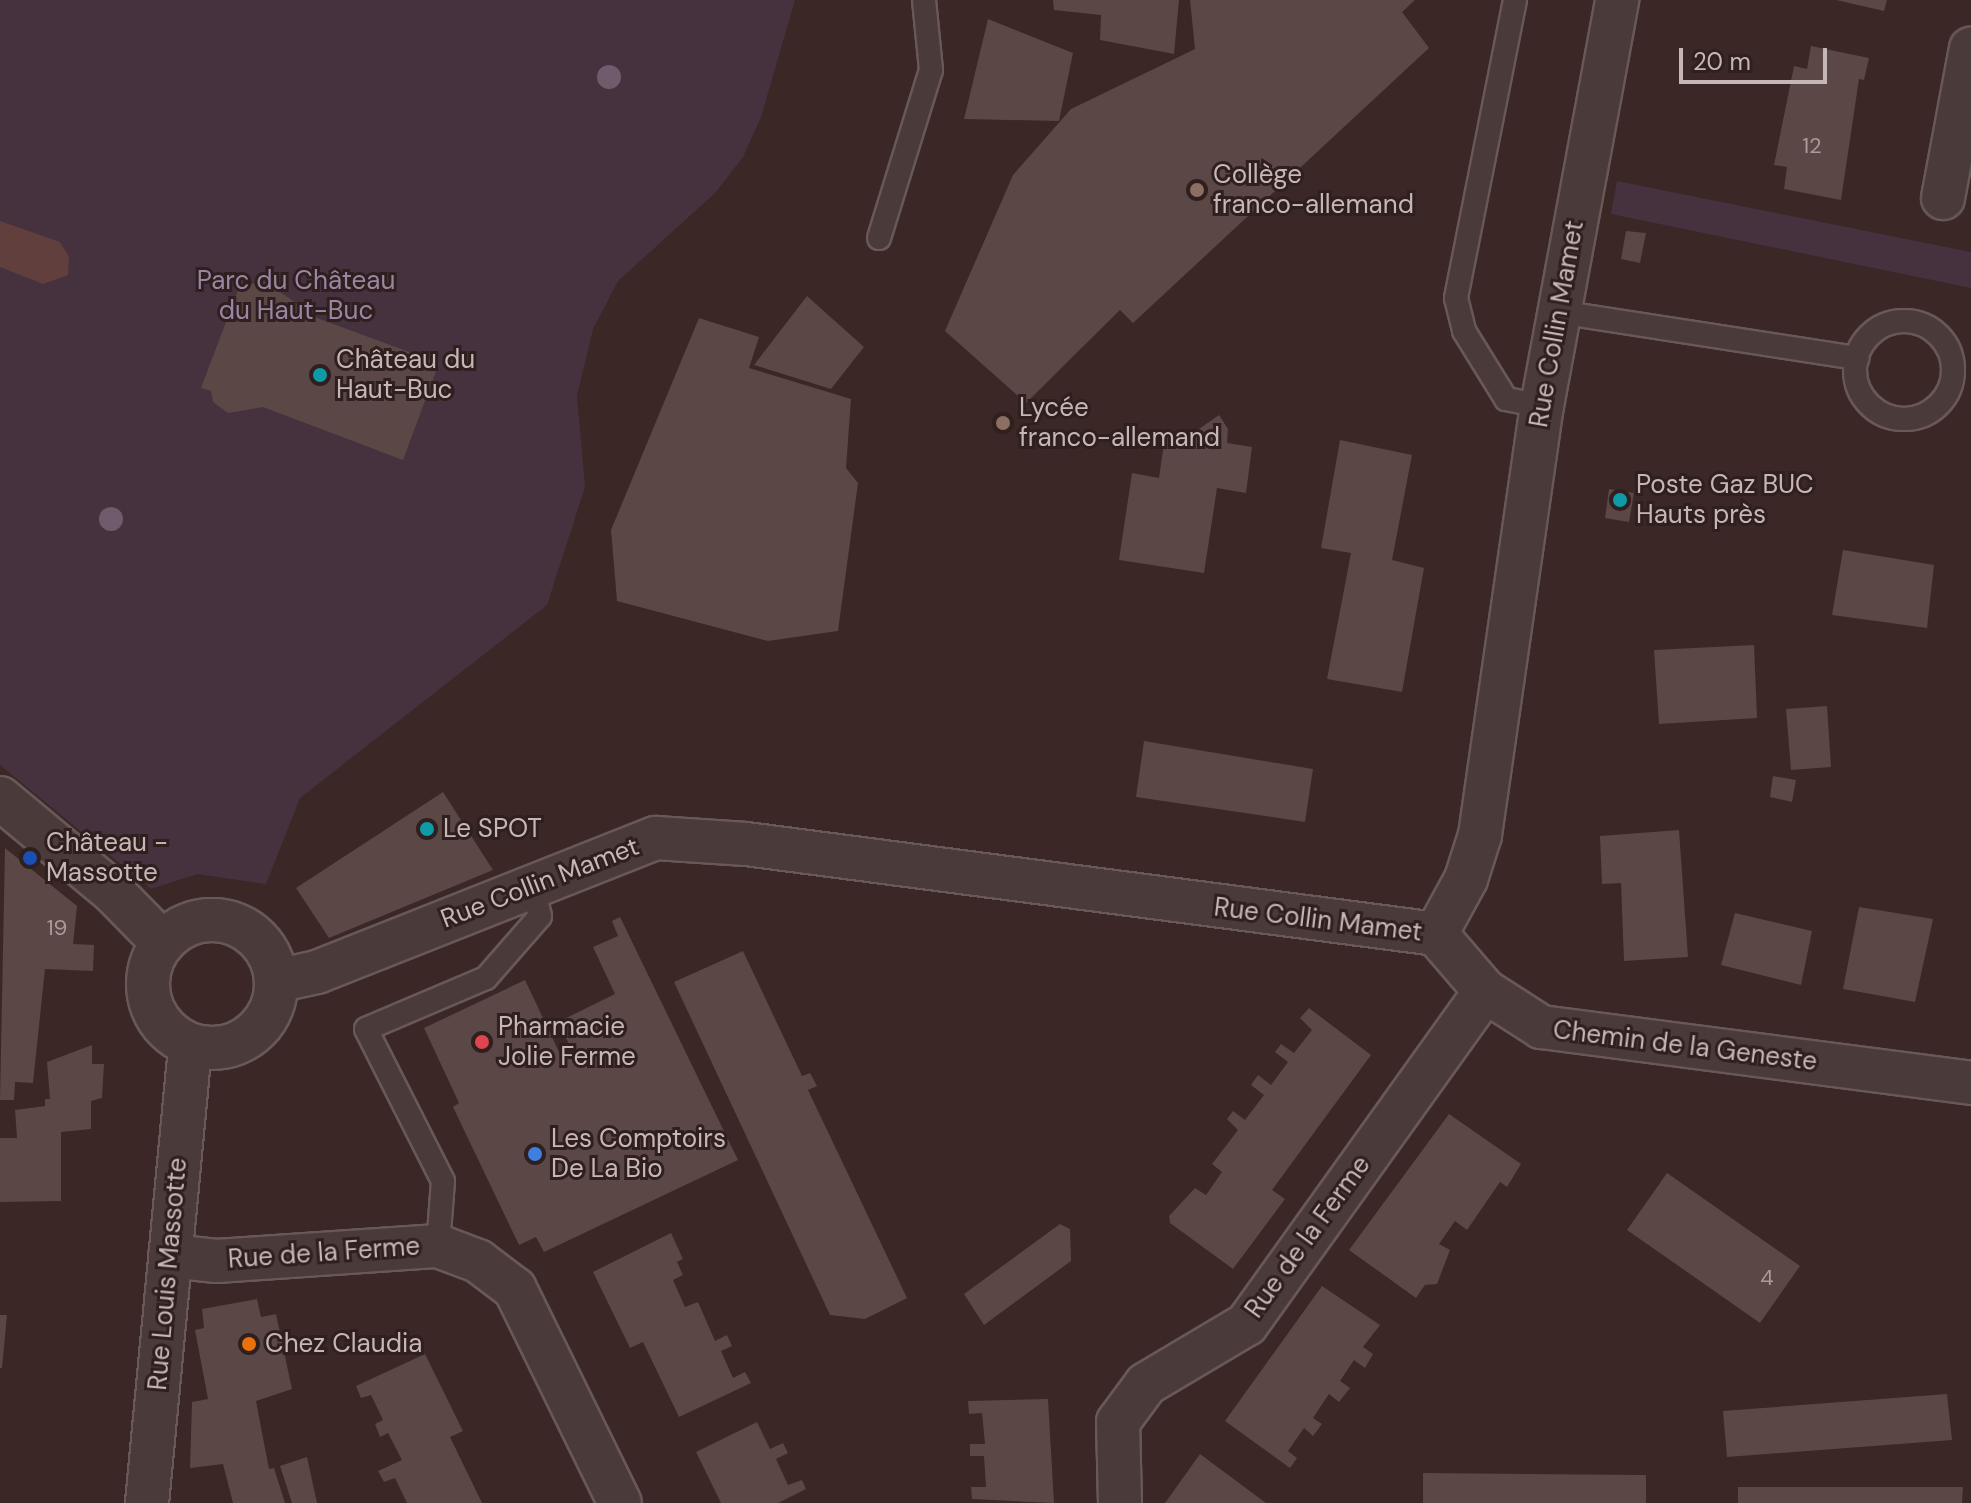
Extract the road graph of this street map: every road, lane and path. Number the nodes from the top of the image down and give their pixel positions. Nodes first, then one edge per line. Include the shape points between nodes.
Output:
1 (924, 0) edge
2 (1515, 0) edge
3 (1617, 0) edge
4 (1971, 49) edge
5 (1943, 198) dead end
6 (879, 238) dead end
7 (1559, 312) junction
8 (1857, 358) junction
9 (1542, 406) junction
10 (0, 798) edge
11 (532, 885) junction
12 (1436, 934) junction
13 (163, 943) junction
14 (276, 981) junction
15 (1485, 991) junction
16 (190, 1045) junction
17 (1971, 1083) edge
18 (438, 1246) junction
19 (170, 1256) junction
20 (147, 1503) edge
21 (620, 1503) edge
22 (1120, 1503) edge

1 - 6 lane via 931,70
2 - 9 lane via 1456,298 1464,331 1506,399
3 - 7 street, Rue Collin Mamet
4 - 5 street
7 - 8 lane
7 - 9 street, Rue Collin Mamet
8 - 8 lane via 1859,390 1882,413 1897,418 1929,412 1945,395 1954,373 1952,357 1934,330 1904,321 1874,331
9 - 12 street, Rue Collin Mamet via 1480,835 1466,879
10 - 13 street via 114,893
11 - 12 street, Rue Collin Mamet via 656,838 709,840
11 - 14 street, Rue Collin Mamet via 317,972
11 - 18 lane via 540,916 486,978 366,1029 443,1181
12 - 15 street, Chemin de la Geneste
13 - 14 street via 190,924 225,922 257,939 267,951
13 - 16 street via 148,980 150,1001 158,1020
14 - 16 street via 265,1021 251,1036 232,1046
15 - 17 street, Chemin de la Geneste via 1541,1027
15 - 22 street, Rue de la Ferme via 1247,1324 1146,1384 1118,1422
16 - 19 street, Rue Louis Massotte
18 - 19 street, Rue de la Ferme via 217,1261
18 - 21 street, Rue de la Ferme via 478,1261 515,1289
19 - 20 street, Rue Louis Massotte

